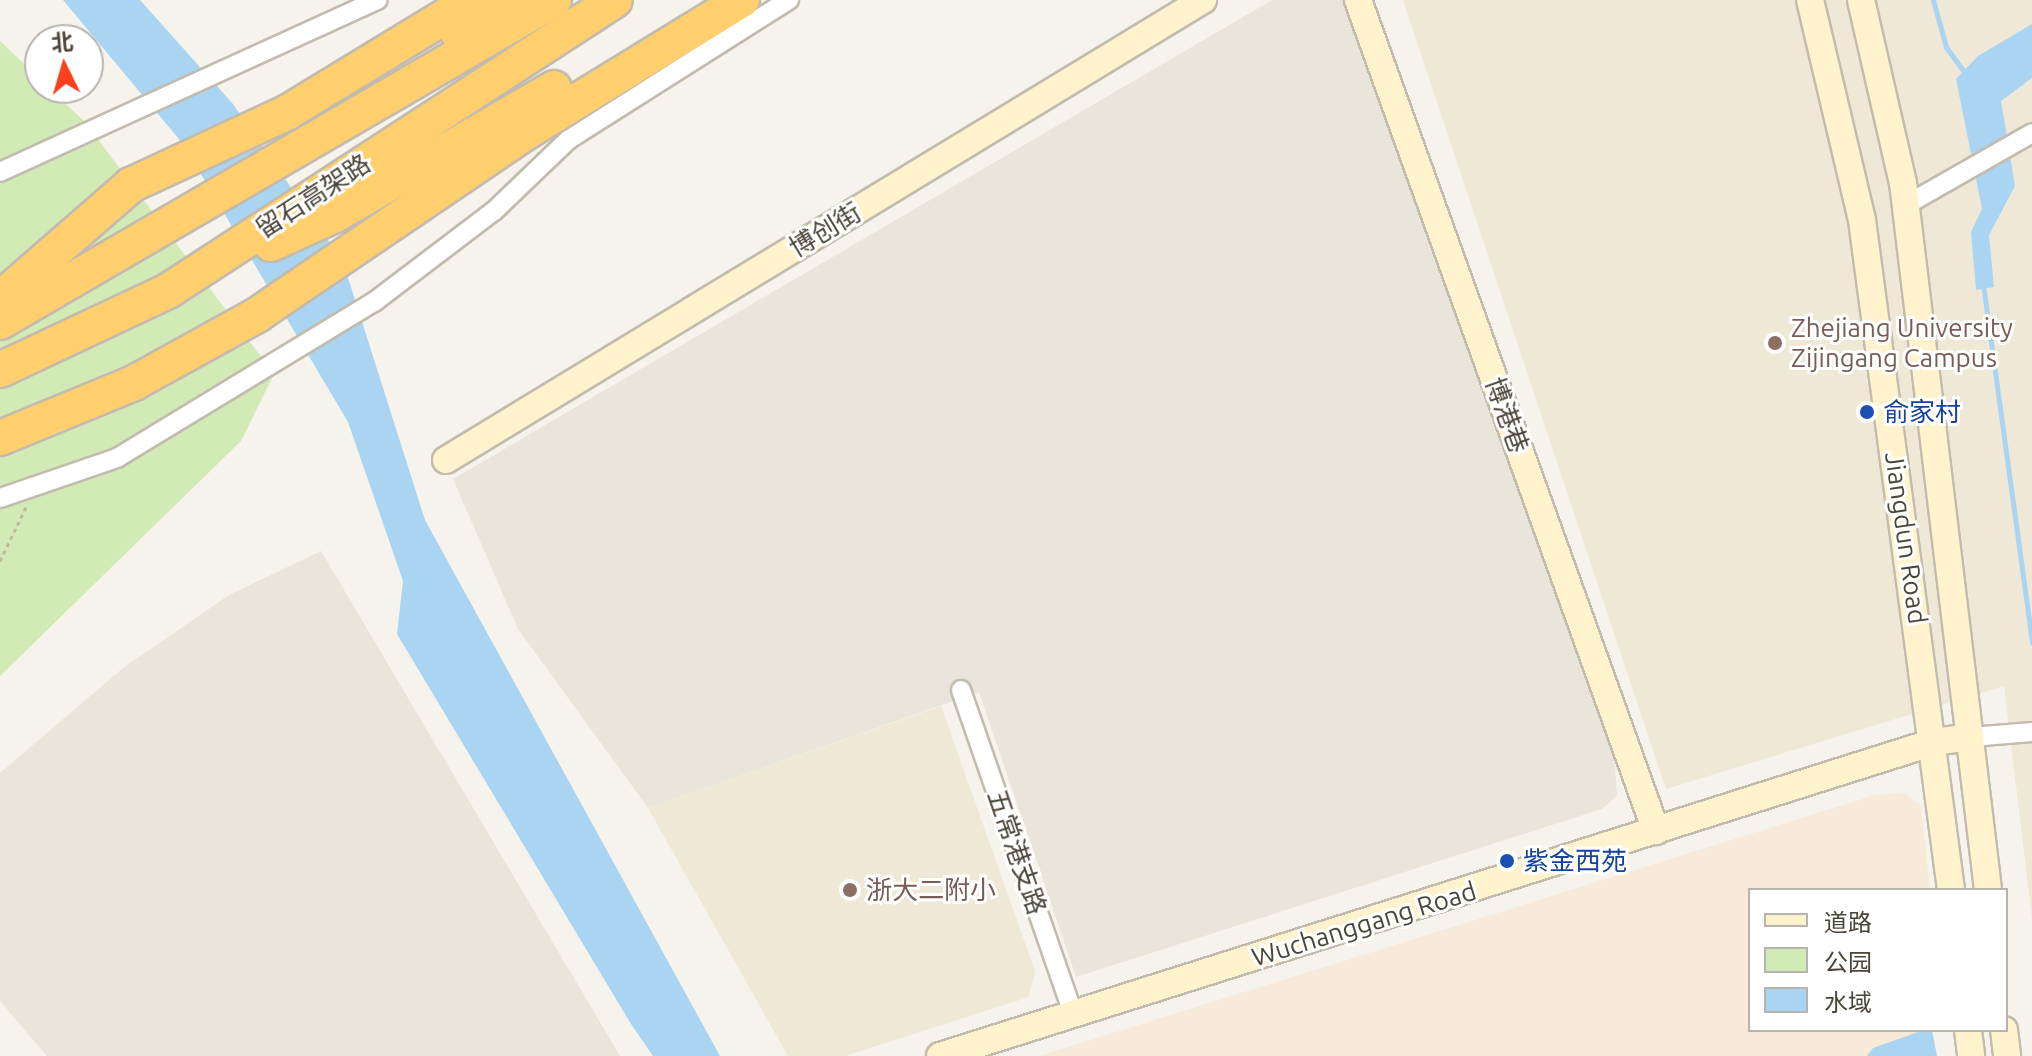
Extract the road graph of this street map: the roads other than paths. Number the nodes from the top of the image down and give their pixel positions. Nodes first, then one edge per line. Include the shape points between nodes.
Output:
1 (378, 0) edge
2 (472, 0) edge
3 (503, 0) edge
4 (554, 0) edge
5 (615, 0) edge
6 (699, 0) edge
7 (742, 0) edge
8 (789, 0) edge
9 (1203, 0) edge
10 (1358, 0) edge
11 (1810, 0) edge
12 (1861, 0) edge
13 (2032, 133) edge
14 (0, 172) edge
15 (228, 191) junction
16 (1906, 205) junction
17 (168, 291) junction
18 (0, 299) edge
19 (0, 322) edge
20 (0, 370) edge
21 (2, 438) edge
22 (446, 460) dead end
23 (0, 498) edge
24 (961, 690) dead end
25 (2032, 732) edge
26 (1971, 737) junction
27 (1934, 742) junction
28 (1656, 831) junction
29 (1951, 888) edge
30 (1988, 888) edge
31 (1073, 1014) junction
32 (940, 1056) edge

1 - 14 street
2 - 18 highway via 288,112 131,185
3 - 15 highway via 419,64 257,162
4 - 15 highway, 留石高架路
5 - 17 highway, 留石高架路
6 - 17 highway via 335,215
7 - 21 highway via 540,123 257,315 134,383
8 - 23 street via 568,140 494,211 374,302 117,458
9 - 22 street, 博创街
10 - 28 street, 博港巷
11 - 27 street, Jiangdun Road via 1862,220
12 - 16 street, Jiangdun Road
13 - 16 street
15 - 19 highway, 留石高架路
16 - 26 street, Jiangdun Road
17 - 20 highway, 留石高架路
24 - 31 street, 五常港支路
25 - 26 street
26 - 27 street, Wuchanggang Road
26 - 30 street, Jiangdun Road
27 - 28 street, Wuchanggang Road
27 - 29 street, Jiangdun Road
28 - 31 street, Wuchanggang Road
31 - 32 street, Wuchanggang Road

